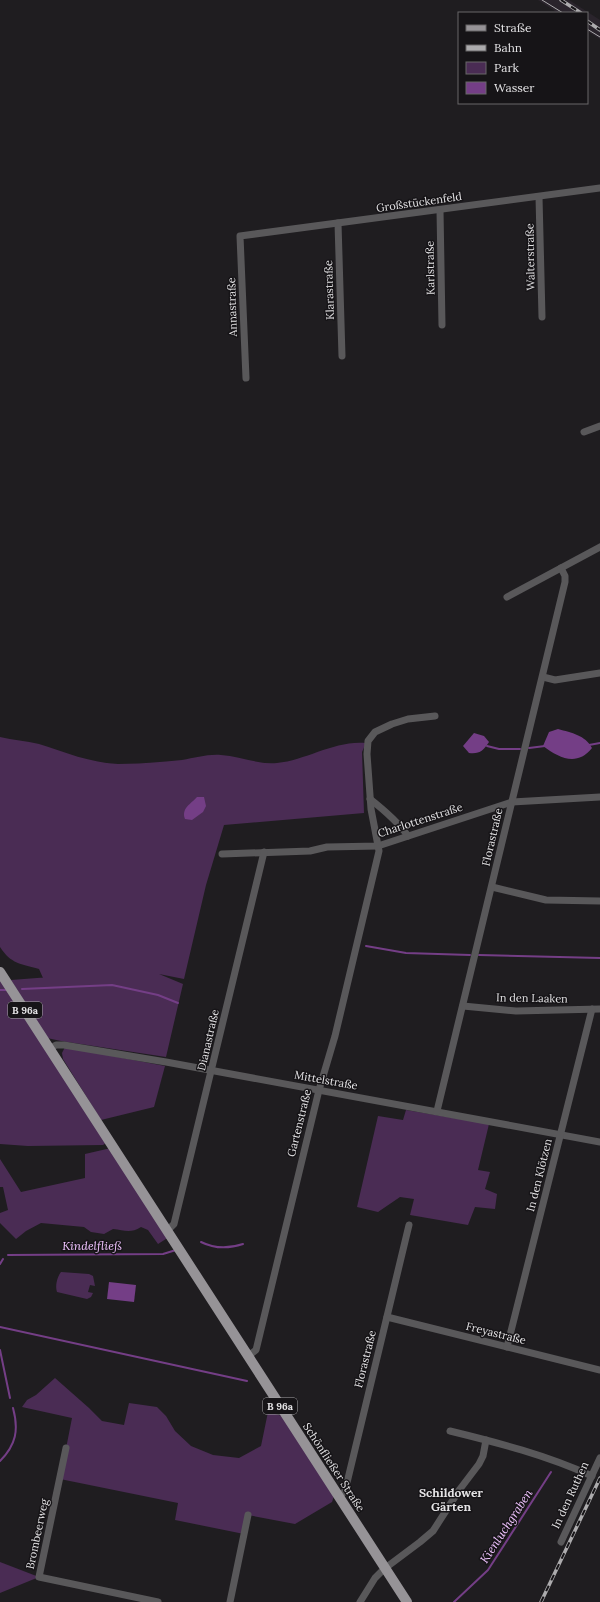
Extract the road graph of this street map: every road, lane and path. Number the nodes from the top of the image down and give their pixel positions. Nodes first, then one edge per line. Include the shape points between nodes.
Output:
1 (600, 188) edge
2 (539, 196) junction
3 (440, 210) junction
4 (338, 224) junction
5 (240, 236) joint
6 (542, 317) dead end
7 (442, 325) dead end
8 (342, 356) dead end
9 (246, 378) dead end
10 (600, 426) edge
11 (584, 432) dead end
12 (600, 547) edge
13 (561, 568) junction
14 (507, 597) dead end
15 (600, 673) edge
16 (543, 677) junction
17 (435, 716) dead end
18 (600, 797) edge
19 (370, 799) junction
20 (512, 802) junction
21 (408, 836) junction
22 (378, 846) junction
23 (264, 852) junction
24 (222, 854) dead end
25 (492, 888) junction
26 (600, 901) edge
27 (0, 972) edge
28 (463, 1006) junction
29 (596, 1009) edge
30 (49, 1049) junction
31 (212, 1071) junction
32 (319, 1090) junction
33 (437, 1111) junction
34 (560, 1134) junction
35 (600, 1142) edge
36 (409, 1225) dead end
37 (168, 1230) junction
38 (387, 1317) junction
39 (507, 1347) junction
40 (248, 1356) junction
41 (600, 1370) edge
42 (450, 1431) dead end
43 (486, 1440) junction
44 (66, 1448) dead end
45 (600, 1458) edge
46 (592, 1476) junction
47 (339, 1497) junction
48 (248, 1515) dead end
49 (561, 1542) dead end
50 (384, 1568) junction
51 (158, 1602) edge
52 (230, 1602) edge
53 (360, 1602) edge
54 (407, 1602) edge

1 - 2 street, Großstückenfeld
2 - 3 street, Großstückenfeld
2 - 6 street, Walterstraße
3 - 4 street, Großstückenfeld
3 - 7 street, Karlstraße
4 - 5 street, Großstückenfeld
4 - 8 street, Klarastraße
5 - 9 street, Annastraße
10 - 11 street
12 - 13 street
13 - 14 street
13 - 16 street, Florastraße via 565,582
15 - 16 street via 555,680
16 - 20 street, Florastraße
17 - 19 street, Gartenstraße via 413,718 392,724 381,728 370,737 367,754
18 - 20 street, Charlottenstraße
19 - 21 street
19 - 22 street, Gartenstraße
20 - 21 street, Charlottenstraße
20 - 25 street, Florastraße
21 - 22 street, Charlottenstraße
22 - 23 street, Charlottenstraße
22 - 32 street, Gartenstraße via 379,851 335,1036
23 - 24 street, Charlottenstraße
23 - 31 street, Dianastraße
25 - 26 street via 546,900
25 - 28 street, Florastraße
27 - 30 main road, B 96a
28 - 29 street, In den Laaken via 516,1011
28 - 33 street, Florastraße
29 - 34 street, In den Klötzen
30 - 31 street, Mittelstraße via 56,1045 64,1045
30 - 37 main road, B 96a
31 - 32 street, Mittelstraße
31 - 37 street, Dianastraße via 174,1224
32 - 33 street, Mittelstraße
32 - 40 street, Gartenstraße via 256,1350
33 - 34 street, Mittelstraße
34 - 35 street, Mittelstraße
34 - 39 street, In den Klötzen
36 - 38 street, Florastraße
37 - 40 main road, Schönfließer Straße / B 96a
38 - 39 street, Freyastraße
38 - 47 street, Florastraße via 345,1491
39 - 41 street, Freyastraße
40 - 47 main road, Schönfließer Straße / B 96a
42 - 43 street
43 - 46 street via 538,1454
43 - 50 street via 479,1464 433,1531
44 - 51 street, Brombeerweg via 39,1577
45 - 46 street, In den Ruthen
46 - 49 street, In den Ruthen
47 - 50 main road, Schönfließer Straße / B 96a
48 - 52 street
50 - 53 street
50 - 54 main road, Schönfließer Straße / B 96a

